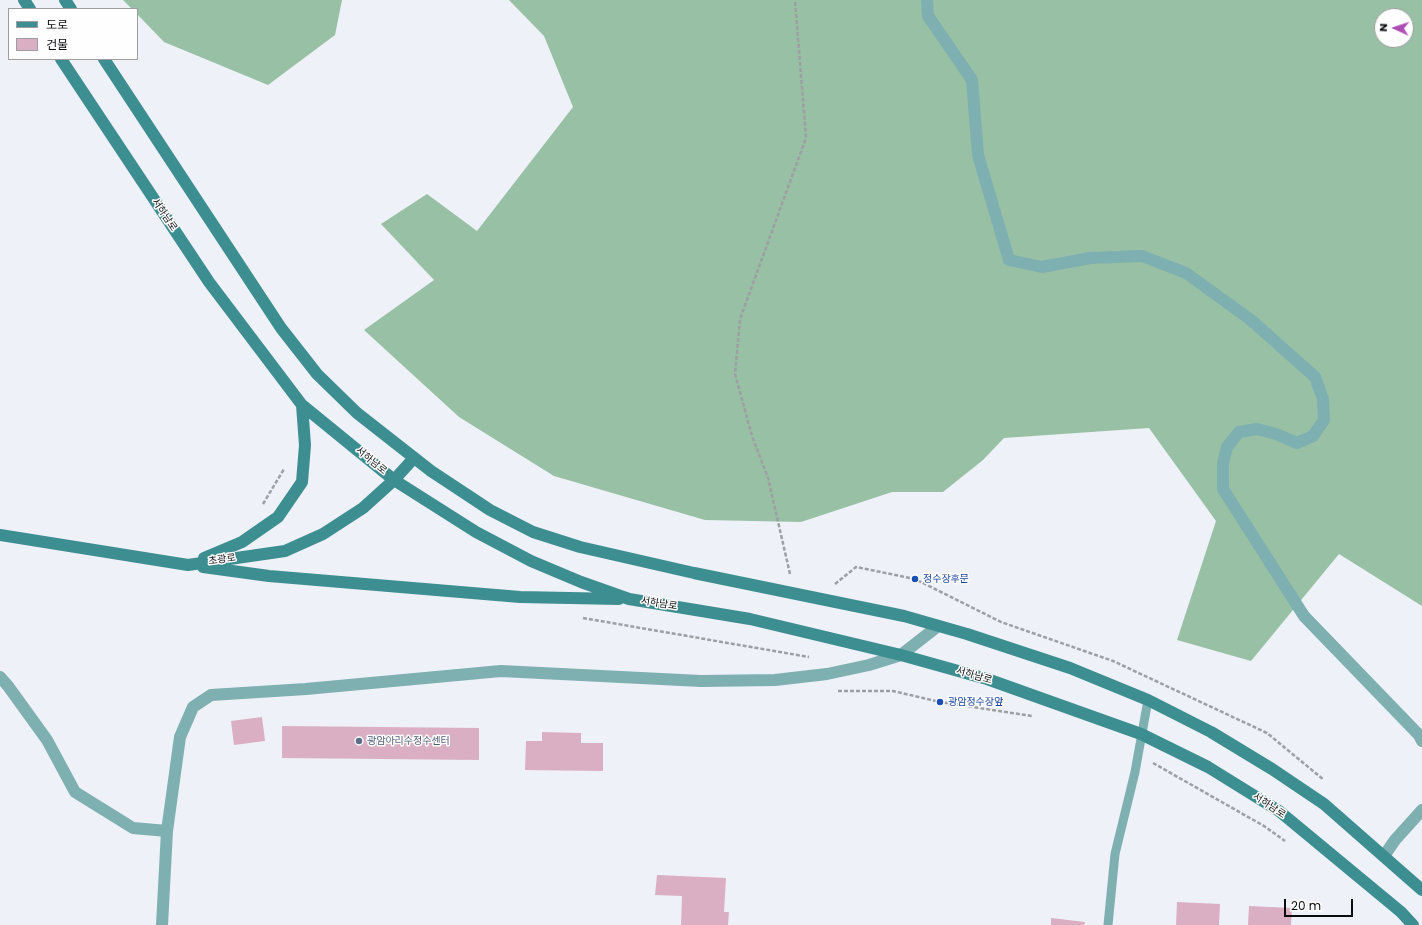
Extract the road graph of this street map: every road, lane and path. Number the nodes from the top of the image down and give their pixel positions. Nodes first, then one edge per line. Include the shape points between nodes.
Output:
1 (795, 0) edge
2 (927, 0) edge
3 (62, 60) edge
4 (105, 60) edge
5 (302, 405) junction
6 (414, 458) junction
7 (394, 480) junction
8 (0, 535) edge
9 (188, 565) junction
10 (795, 594) junction
11 (629, 599) junction
12 (938, 626) junction
13 (901, 655) junction
14 (0, 677) edge
15 (1148, 700) junction
16 (1141, 734) junction
17 (1422, 741) edge
18 (1422, 810) edge
19 (167, 831) junction
20 (1384, 856) junction
21 (1422, 890) edge
22 (162, 925) edge
23 (1108, 925) edge
24 (1413, 925) edge

1 - 10 path via 806,138 740,319 735,374 752,436 768,478
2 - 17 street via 928,16 972,80 978,155 1009,260 1042,267 1090,258 1142,256 1186,273 1251,320 1315,377 1323,400 1324,420 1313,436 1297,443 1276,434 1257,430 1239,432 1227,447 1223,464 1223,489 1304,616
3 - 5 main road, 서하남로 via 209,282
4 - 6 main road via 285,334 317,374 351,408
5 - 7 main road, 서하남로
5 - 9 main road via 305,445 302,482 278,517 242,542
6 - 7 main road, 초광로
6 - 10 main road via 490,510 534,532 580,547
7 - 9 main road, 초광로 via 363,508 323,534 285,551
7 - 11 main road, 서하남로 via 476,532 531,561
8 - 9 main road, 초광로
9 - 11 main road via 269,576 520,597
10 - 12 main road via 904,616
11 - 13 main road, 서하남로 via 750,619
12 - 13 street
12 - 15 main road via 1070,668
13 - 16 main road, 서하남로 via 987,679
13 - 19 street via 827,674 775,680 701,681 501,671 211,695 193,707 180,737
14 - 19 street via 47,740 75,792 133,828
15 - 16 lane
15 - 20 main road via 1210,732 1272,769 1324,804
16 - 23 lane via 1115,854
16 - 24 main road, 서하남로 via 1208,767 1279,811 1401,912
18 - 20 street
19 - 22 street
20 - 21 main road

